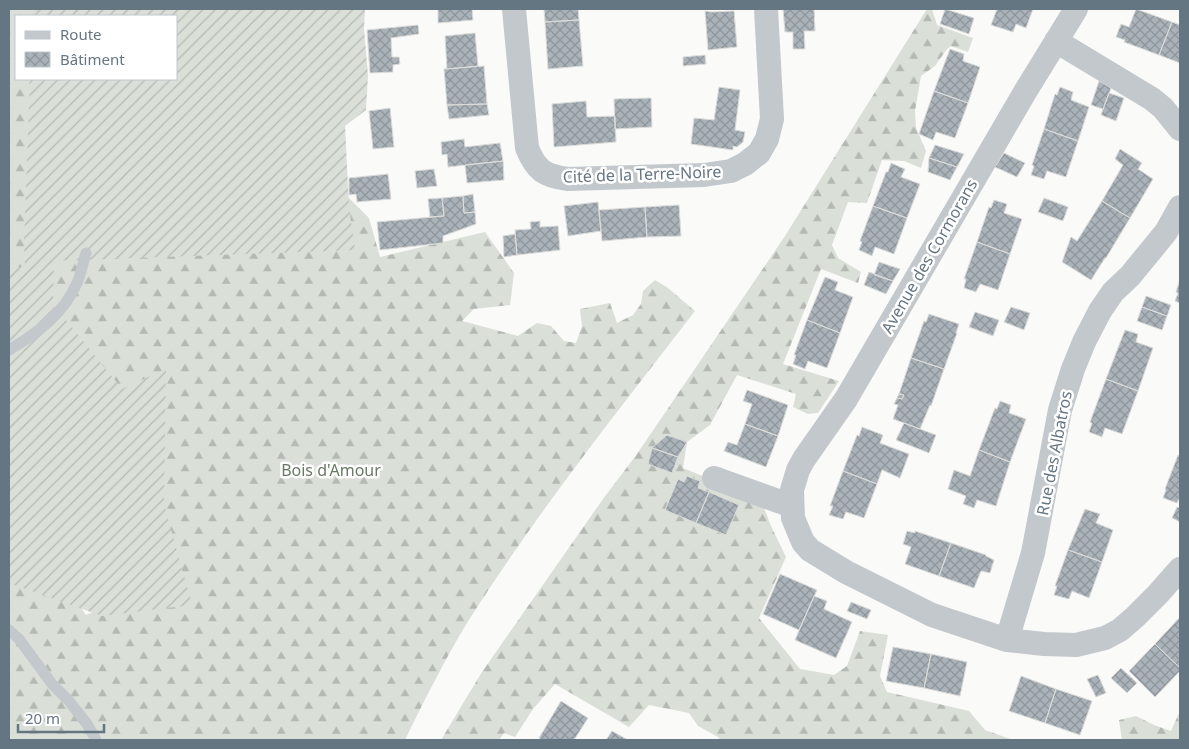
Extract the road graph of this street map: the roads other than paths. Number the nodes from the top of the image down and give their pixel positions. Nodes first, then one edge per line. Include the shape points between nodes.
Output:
1 (514, 9) edge
2 (766, 9) edge
3 (1076, 9) edge
4 (1056, 41) junction
5 (1180, 129) edge
6 (1180, 207) edge
7 (86, 253) dead end
8 (9, 350) edge
9 (714, 478) dead end
10 (792, 506) junction
11 (1180, 569) edge
12 (9, 630) edge
13 (1007, 640) junction
14 (96, 740) edge

1 - 2 street, Cité de la Terre-Noire via 532,162 548,175 568,180 704,175 731,171 759,153 772,119
3 - 4 street, Avenue des Cormorans
4 - 5 street via 1152,99
4 - 10 street, Avenue des Cormorans via 846,399 804,459 794,480
6 - 13 street, Rue des Albatros via 1166,232 1130,276 1112,292 1076,360 1060,410 1033,553
7 - 8 lane via 77,284 58,314 36,334
9 - 10 street
10 - 13 street, Avenue des Cormorans via 793,518 803,542 824,559 932,615
11 - 13 street, Avenue des Cormorans via 1136,617 1105,638 1076,645
12 - 14 lane via 20,639

